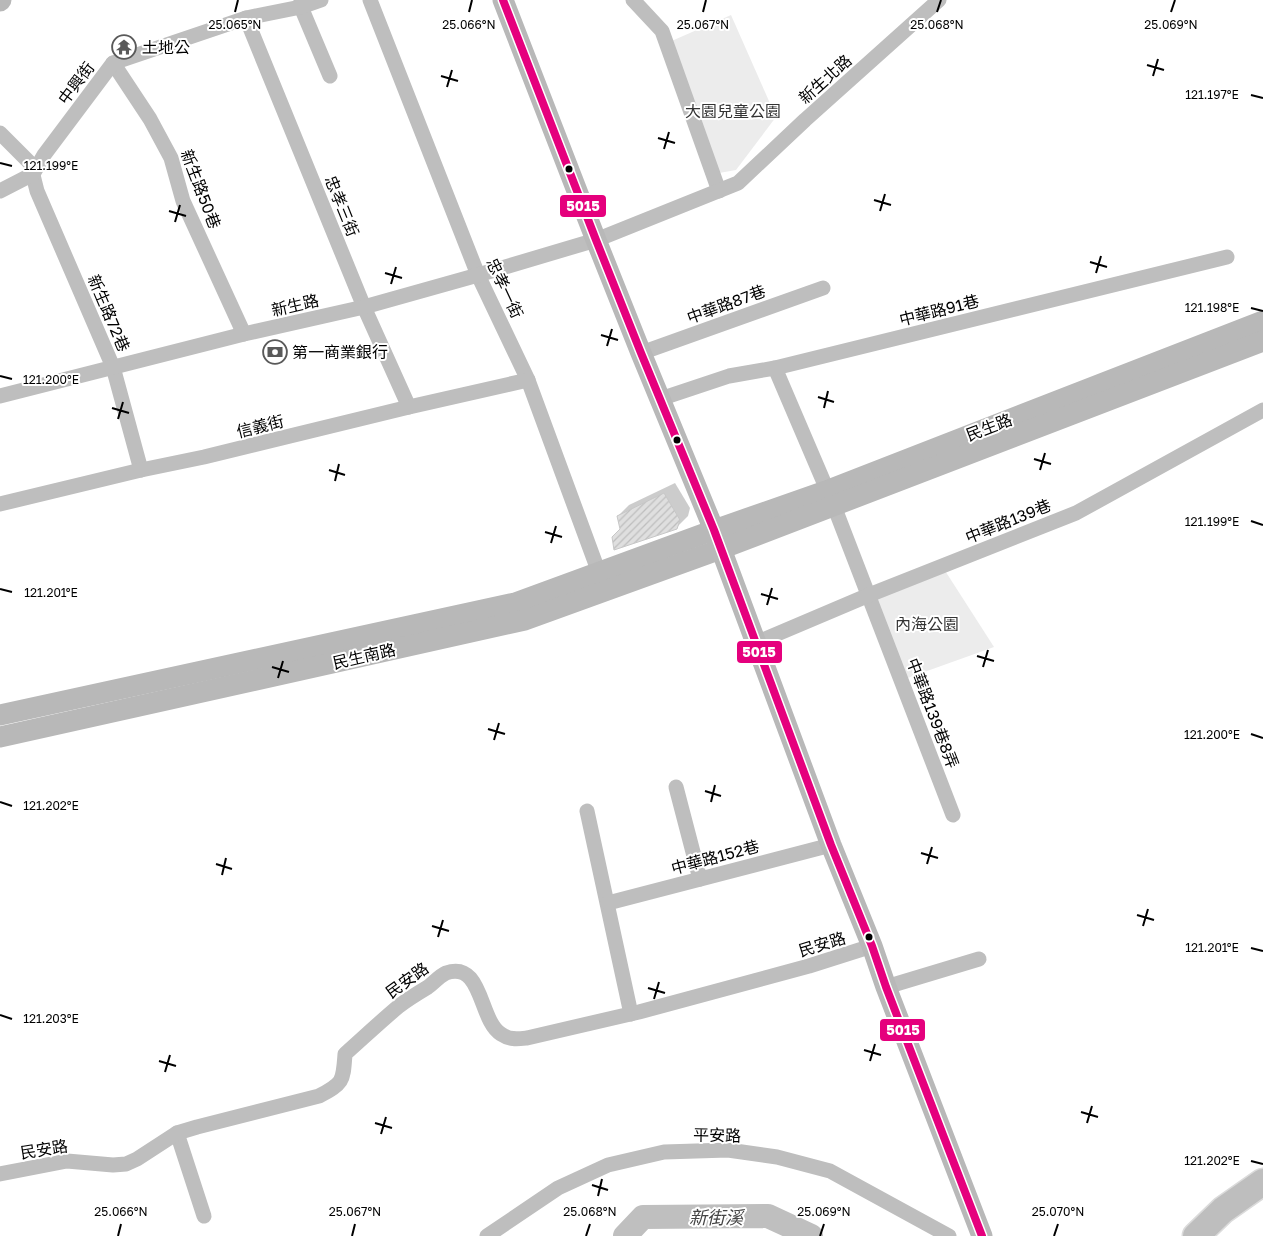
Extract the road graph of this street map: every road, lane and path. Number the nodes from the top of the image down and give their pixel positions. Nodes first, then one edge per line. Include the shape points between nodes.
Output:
1 (321, 0) edge
2 (370, 0) edge
3 (504, 0) edge
4 (633, 0) edge
5 (939, 0) edge
6 (301, 3) edge
7 (246, 18) junction
8 (113, 63) junction
9 (330, 76) dead end
10 (0, 133) edge
11 (33, 174) junction
12 (0, 191) edge
13 (719, 191) junction
14 (596, 240) junction
15 (1228, 257) dead end
16 (478, 275) junction
17 (823, 288) dead end
18 (364, 307) junction
19 (1263, 321) edge
20 (244, 334) junction
21 (1263, 341) edge
22 (640, 353) junction
23 (112, 367) junction
24 (775, 368) junction
25 (528, 380) junction
26 (0, 396) edge
27 (660, 399) junction
28 (409, 407) junction
29 (1263, 410) edge
30 (141, 470) junction
31 (830, 498) junction
32 (0, 504) edge
33 (717, 540) junction
34 (602, 582) junction
35 (869, 595) junction
36 (756, 643) junction
37 (0, 716) edge
38 (0, 737) edge
39 (676, 787) dead end
40 (587, 811) dead end
41 (953, 815) dead end
42 (831, 845) junction
43 (700, 879) junction
44 (608, 903) junction
45 (872, 946) junction
46 (979, 959) dead end
47 (886, 987) junction
48 (631, 1014) junction
49 (177, 1133) junction
50 (0, 1174) edge
51 (1263, 1182) edge
52 (204, 1216) dead end
53 (487, 1236) edge
54 (949, 1236) edge
55 (982, 1236) edge
56 (1196, 1236) edge

1 - 6 street, 中興街
2 - 16 street, 忠孝一街
3 - 14 main road
4 - 13 street via 662,31
5 - 13 street, 新生北路 via 738,183
6 - 7 street, 中興街
6 - 9 street
7 - 8 street, 中興街
7 - 18 street, 忠孝三街
8 - 11 street, 中興街
8 - 20 street, 新生路50巷 via 171,158 183,201
10 - 11 street, 新生路72巷 via 30,163
11 - 12 street
11 - 23 street, 新生路72巷 via 37,191
13 - 14 street, 新生北路
14 - 16 street, 新生路
14 - 22 main road
15 - 24 street, 中華路91巷
16 - 18 street, 新生路
16 - 25 street, 忠孝一街
17 - 22 street, 中華路87巷
18 - 20 street, 新生路
18 - 28 street, 忠孝三街
19 - 31 main road, 民生路
20 - 23 street, 新生路
21 - 31 main road, 民生路
22 - 27 main road
23 - 26 street, 新生路
23 - 30 street, 新生路72巷
24 - 27 street, 中華路91巷 via 729,376
24 - 31 street, 中華路139巷8弄
25 - 28 street, 信義街
25 - 34 street, 忠孝一街
27 - 33 main road
28 - 30 street, 信義街 via 204,458
29 - 35 street, 中華路139巷 via 1076,513
30 - 32 street, 信義街
31 - 33 main road, 民生路
31 - 35 street, 中華路139巷8弄
33 - 34 main road, 民生南路
33 - 36 main road
34 - 37 main road, 民生南路
34 - 38 main road, 民生南路 via 524,620
35 - 36 street, 中華路139巷
35 - 41 street, 中華路139巷8弄
36 - 42 main road
39 - 43 street
40 - 44 street
42 - 43 street, 中華路152巷
42 - 45 main road
43 - 44 street, 中華路152巷
44 - 48 street
45 - 47 main road
45 - 48 street, 民安路 via 800,969
46 - 47 street
47 - 55 main road
48 - 49 street, 民安路 via 510,1039 499,1033 489,1020 470,977 459,971 445,974 400,1006 345,1054 343,1076 335,1088 319,1096
49 - 50 street, 民安路 via 126,1164 68,1161
49 - 52 street
51 - 56 highway via 1223,1210
53 - 54 street, 平安路 via 558,1188 608,1165 664,1152 728,1150 777,1157 830,1171

